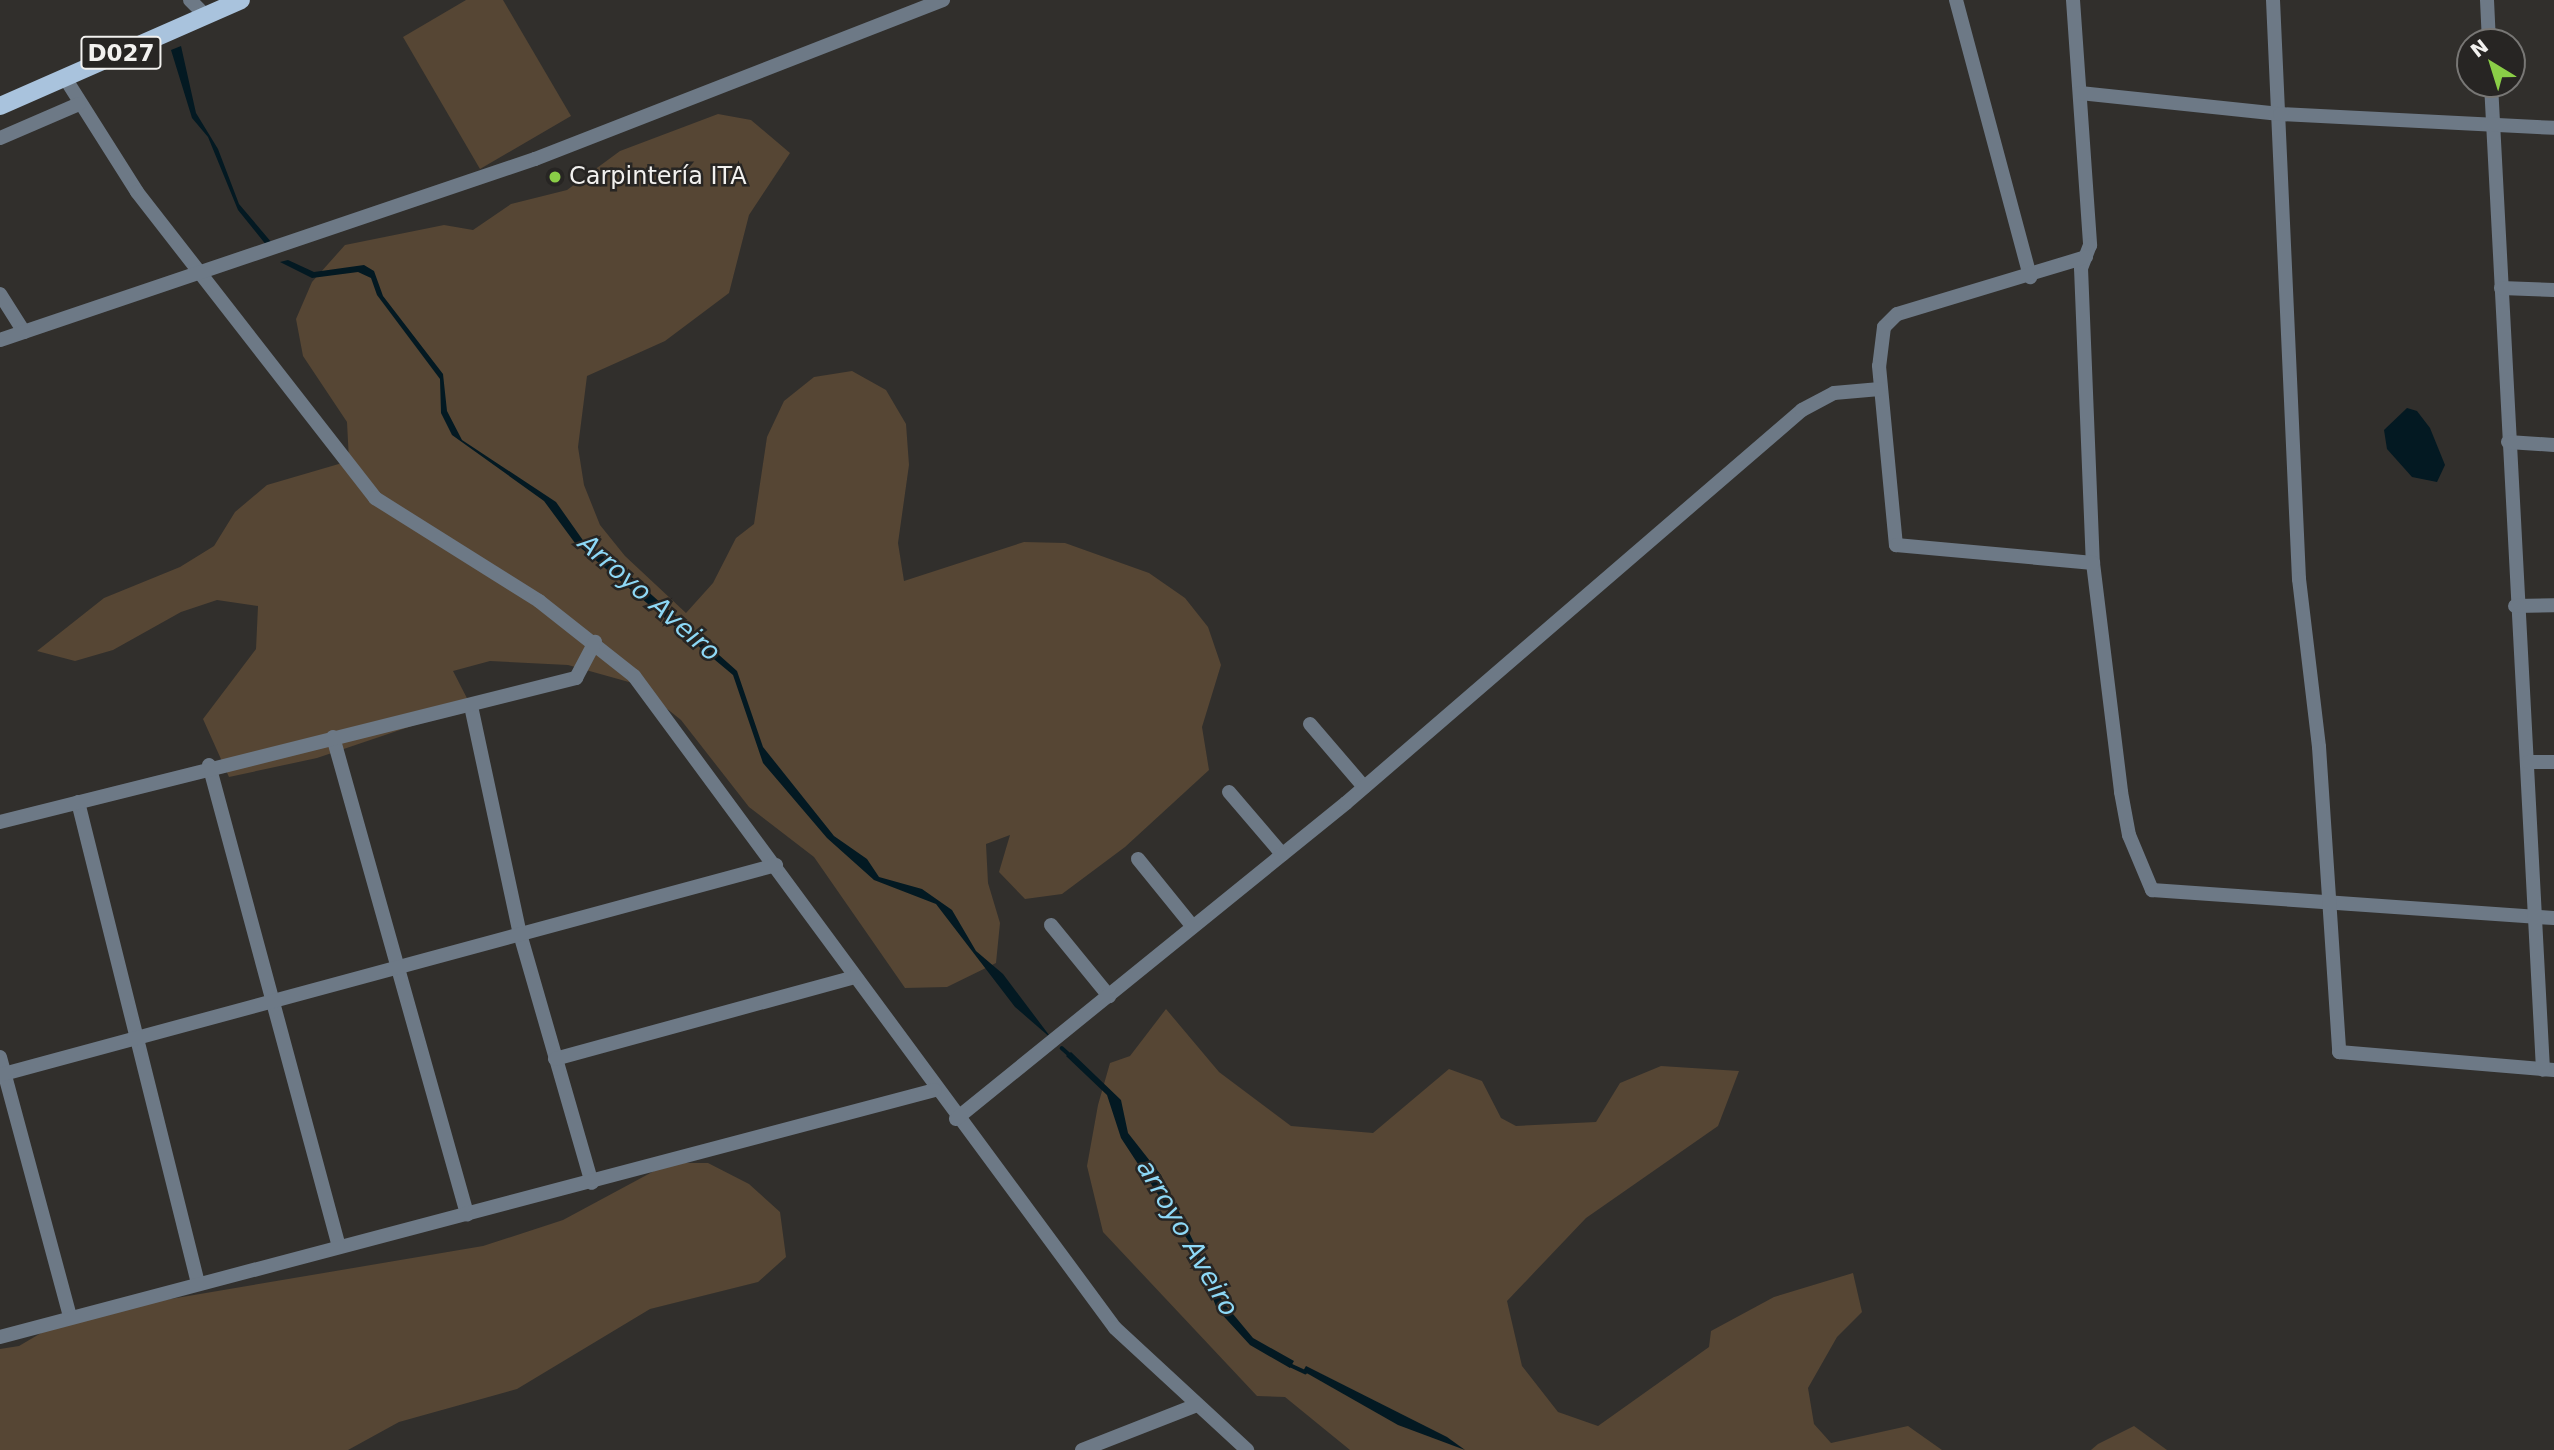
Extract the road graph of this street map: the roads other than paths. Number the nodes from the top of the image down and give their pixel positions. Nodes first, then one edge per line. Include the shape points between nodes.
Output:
1 (190, 0) edge
2 (241, 0) edge
3 (943, 0) edge
4 (1956, 0) edge
5 (2073, 0) edge
6 (2273, 0) edge
7 (2487, 0) edge
8 (205, 16) junction
9 (2488, 28) edge
10 (65, 78) junction
11 (2080, 93) junction
12 (2492, 98) edge
13 (79, 104) junction
14 (0, 106) edge
15 (2280, 114) junction
16 (2493, 125) junction
17 (2554, 128) edge
18 (0, 138) edge
19 (2086, 257) junction
20 (203, 273) junction
21 (2030, 277) junction
22 (2501, 288) junction
23 (2554, 290) edge
24 (0, 294) edge
25 (24, 332) junction
26 (0, 340) edge
27 (1880, 389) junction
28 (2508, 442) junction
29 (2554, 445) edge
30 (2094, 563) junction
31 (2515, 606) junction
32 (2554, 606) edge
33 (595, 642) junction
34 (471, 706) junction
35 (1310, 724) dead end
36 (332, 737) junction
37 (2528, 762) junction
38 (2554, 762) edge
39 (209, 765) junction
40 (1364, 787) junction
41 (1229, 792) dead end
42 (78, 802) junction
43 (0, 821) edge
44 (1282, 854) junction
45 (1138, 859) dead end
46 (776, 865) junction
47 (2329, 904) junction
48 (2536, 918) junction
49 (2554, 918) edge
50 (1051, 925) dead end
51 (1193, 927) junction
52 (520, 934) junction
53 (397, 968) junction
54 (853, 977) junction
55 (1109, 996) junction
56 (273, 1001) junction
57 (137, 1038) junction
58 (0, 1057) edge
59 (555, 1059) junction
60 (2549, 1070) edge
61 (2, 1075) edge
62 (935, 1090) junction
63 (956, 1119) junction
64 (592, 1183) junction
65 (467, 1215) junction
66 (339, 1247) junction
67 (198, 1283) junction
68 (69, 1316) junction
69 (0, 1337) edge
70 (1198, 1405) junction
71 (1082, 1450) edge
72 (1247, 1450) edge

1 - 8 street
2 - 8 main road, D027
3 - 20 street via 535,159
4 - 21 street
5 - 11 street
6 - 15 street
7 - 9 street
8 - 10 main road, D027
10 - 13 street
10 - 14 main road, D027
11 - 15 street
11 - 19 street
12 - 16 street
13 - 18 street
13 - 20 street via 137,192
15 - 16 street
15 - 47 street via 2299,579
16 - 17 street
16 - 22 street
19 - 21 street
19 - 30 street via 2081,268
20 - 25 street
20 - 33 street via 375,498
21 - 27 street via 1896,314 1884,327 1879,348
22 - 23 street
22 - 28 street
24 - 25 street
25 - 26 street
27 - 30 street via 1896,545
27 - 40 street via 1833,393 1802,410
28 - 29 street
28 - 31 street
30 - 47 street via 2121,792 2129,835 2152,890
31 - 32 street
31 - 37 street
33 - 34 street via 576,678
33 - 46 street via 652,696
34 - 36 street
34 - 52 street
35 - 40 street
36 - 39 street
36 - 53 street
37 - 38 street
37 - 48 street
39 - 42 street
39 - 56 street
40 - 44 street
41 - 44 street
42 - 43 street
42 - 57 street
44 - 51 street
45 - 51 street
46 - 52 street
46 - 54 street
47 - 48 street
47 - 60 street via 2339,1052
48 - 49 street
48 - 60 street
50 - 55 street
51 - 55 street
52 - 53 street
52 - 59 street
53 - 56 street
53 - 65 street
54 - 59 street
54 - 62 street
55 - 63 street
56 - 57 street
56 - 66 street
57 - 61 street
57 - 67 street
58 - 61 street
59 - 64 street
61 - 68 street
62 - 63 street
62 - 64 street
63 - 70 street via 1115,1328
64 - 65 street
65 - 66 street
66 - 67 street
67 - 68 street
68 - 69 street
70 - 71 street
70 - 72 street

